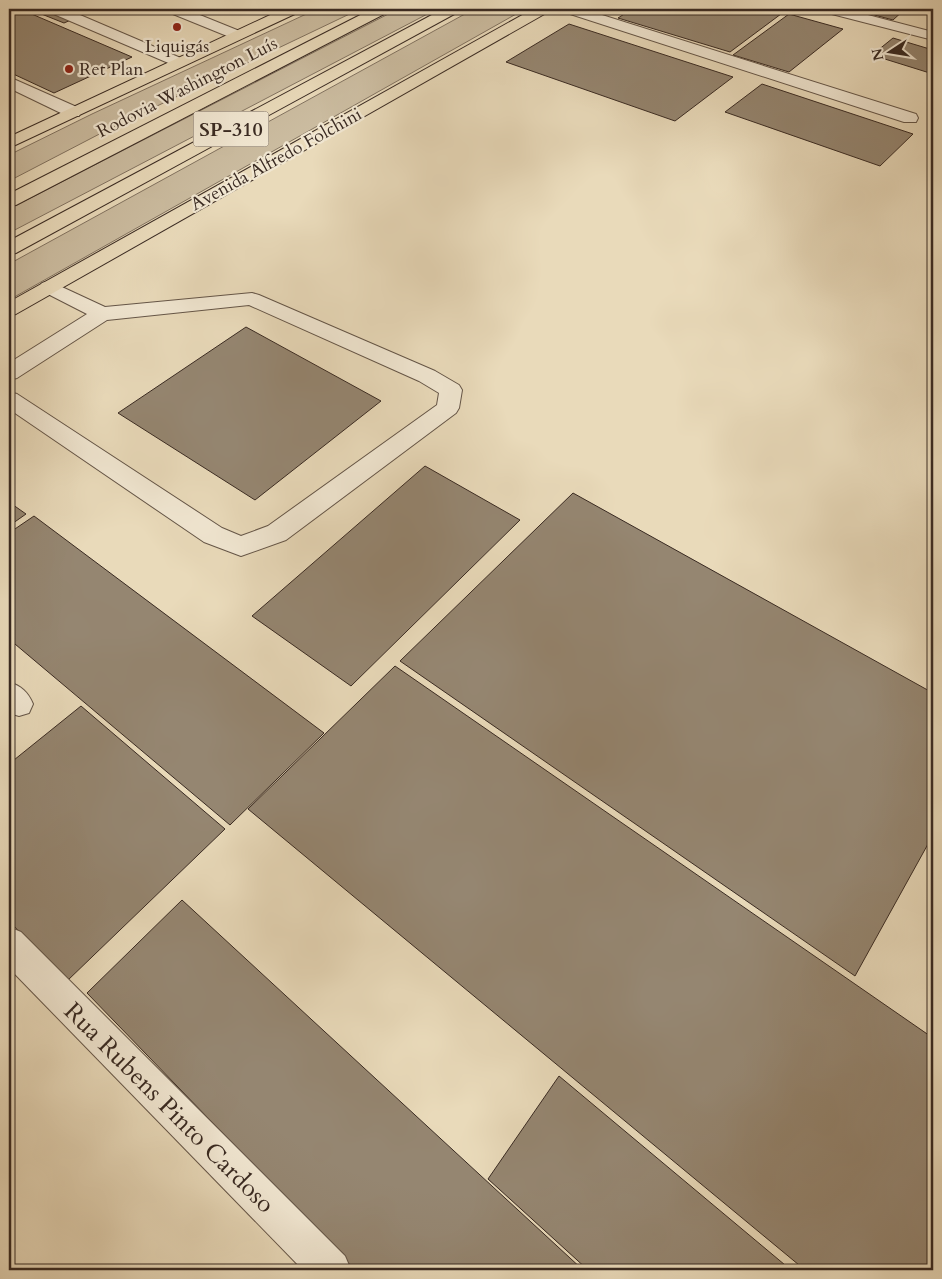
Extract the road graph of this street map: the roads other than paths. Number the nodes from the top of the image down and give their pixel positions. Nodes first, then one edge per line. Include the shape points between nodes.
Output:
1 (54, 9) edge
2 (173, 9) edge
3 (294, 9) edge
4 (384, 9) edge
5 (453, 9) edge
6 (543, 9) edge
7 (569, 9) edge
8 (829, 9) edge
9 (237, 35) junction
10 (933, 36) edge
11 (178, 62) junction
12 (9, 82) edge
13 (73, 112) junction
14 (910, 118) dead end
15 (9, 143) edge
16 (9, 201) edge
17 (9, 249) edge
18 (49, 287) junction
19 (9, 310) edge
20 (102, 314) junction
21 (9, 373) edge
22 (9, 399) edge
23 (9, 944) edge
24 (331, 1270) edge

1 - 11 street
2 - 9 street
3 - 9 main road
4 - 16 main road, Rodovia Washington Luís / SP-310
5 - 17 main road, SP-310
6 - 18 main road, Avenida Alfredo Folchini
7 - 14 street
8 - 10 street
9 - 11 main road
11 - 13 main road
12 - 13 street
13 - 15 main road
18 - 19 main road, Avenida Alfredo Folchini
18 - 20 street
20 - 21 street
20 - 22 street via 252,299 427,376 452,390 448,408 277,533 241,546 213,535
23 - 24 street, Rua Rubens Pinto Cardoso

